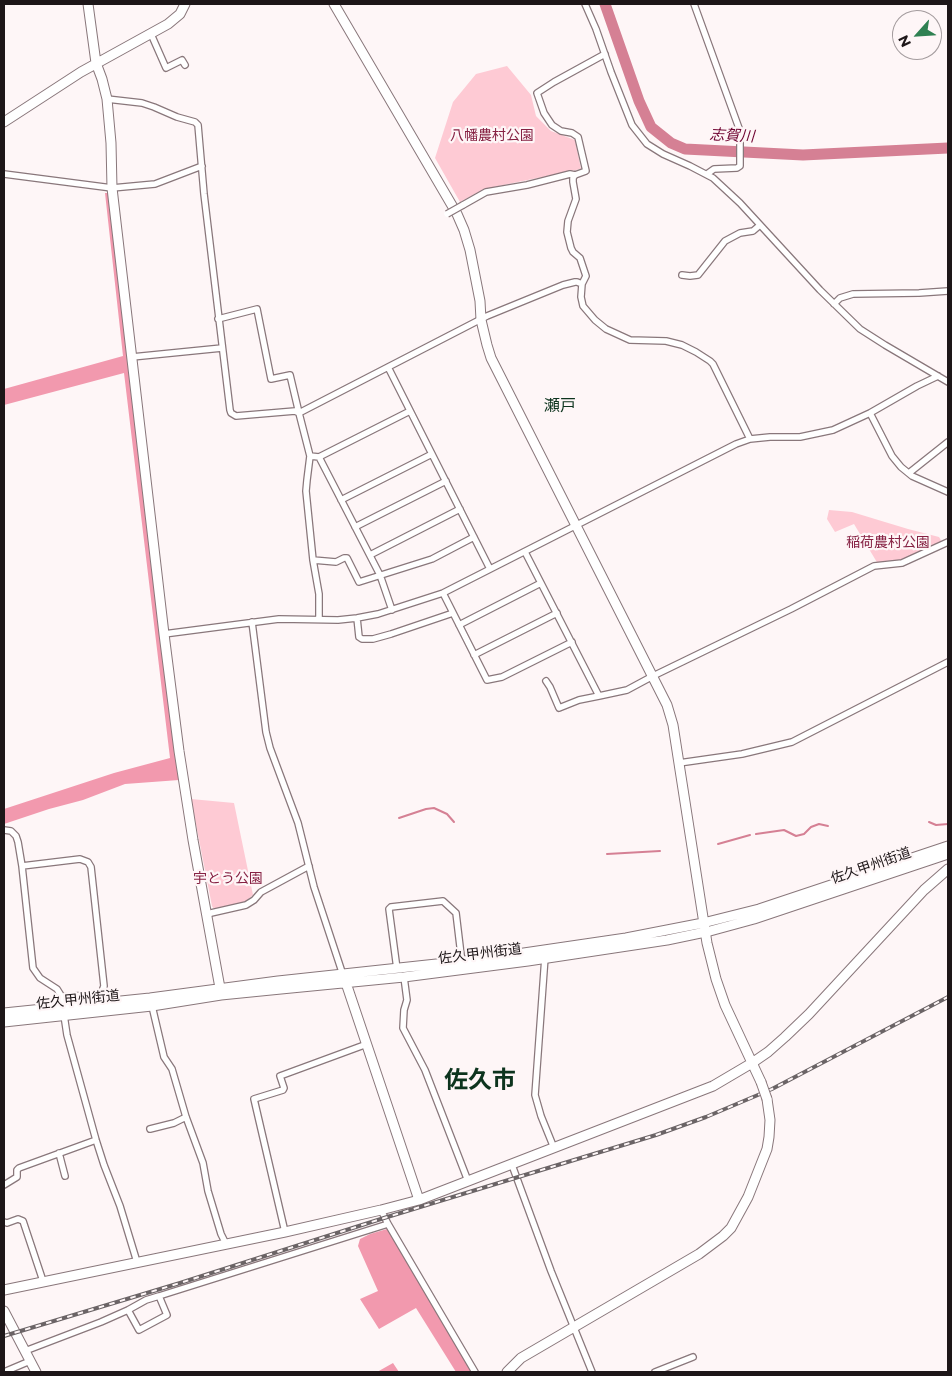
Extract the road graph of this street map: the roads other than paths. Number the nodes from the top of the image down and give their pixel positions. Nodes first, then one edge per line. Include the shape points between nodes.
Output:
1 (88, 4) edge
2 (185, 4) edge
3 (334, 4) edge
4 (586, 4) edge
5 (694, 4) edge
6 (151, 34) junction
7 (605, 54) junction
8 (96, 63) junction
9 (185, 65) dead end
10 (107, 99) junction
11 (4, 122) edge
12 (202, 166) junction
13 (4, 174) edge
14 (575, 174) junction
15 (707, 174) junction
16 (112, 188) junction
17 (447, 214) dead end
18 (760, 225) junction
19 (682, 275) dead end
20 (582, 284) junction
21 (948, 291) edge
22 (834, 304) junction
23 (218, 319) junction
24 (481, 320) junction
25 (222, 348) junction
26 (132, 356) junction
27 (388, 367) junction
28 (938, 376) junction
29 (948, 382) edge
30 (410, 411) junction
31 (300, 413) junction
32 (870, 413) junction
33 (750, 439) junction
34 (948, 442) edge
35 (432, 454) junction
36 (310, 456) junction
37 (319, 457) junction
38 (909, 473) junction
39 (446, 481) junction
40 (948, 492) edge
41 (341, 500) junction
42 (460, 508) junction
43 (577, 525) junction
44 (355, 527) junction
45 (474, 537) junction
46 (948, 542) edge
47 (525, 552) junction
48 (370, 554) junction
49 (313, 560) junction
50 (490, 569) junction
51 (380, 575) junction
52 (541, 583) junction
53 (443, 593) junction
54 (392, 610) junction
55 (453, 613) junction
56 (557, 613) junction
57 (357, 618) junction
58 (319, 619) junction
59 (252, 622) junction
60 (459, 625) junction
61 (164, 634) junction
62 (572, 642) junction
63 (474, 655) junction
64 (948, 662) edge
65 (653, 676) junction
66 (546, 681) dead end
67 (599, 696) junction
68 (679, 763) junction
69 (4, 830) edge
70 (948, 846) edge
71 (948, 854) edge
72 (948, 864) edge
73 (22, 866) junction
74 (309, 866) junction
75 (948, 869) edge
76 (938, 877) junction
77 (208, 915) junction
78 (704, 928) junction
79 (545, 955) junction
80 (463, 966) junction
81 (397, 969) junction
82 (404, 977) junction
83 (345, 979) junction
84 (220, 988) junction
85 (62, 996) junction
86 (152, 1006) junction
87 (64, 1011) junction
88 (4, 1013) edge
89 (4, 1022) edge
90 (367, 1044) junction
91 (752, 1063) junction
92 (186, 1117) junction
93 (150, 1129) dead end
94 (96, 1140) junction
95 (554, 1148) junction
96 (59, 1153) junction
97 (512, 1164) junction
98 (65, 1176) dead end
99 (468, 1181) junction
100 (4, 1186) edge
101 (419, 1200) junction
102 (381, 1210) junction
103 (4, 1222) edge
104 (388, 1224) junction
105 (285, 1232) junction
106 (226, 1244) junction
107 (137, 1262) junction
108 (43, 1282) junction
109 (4, 1290) edge
110 (158, 1296) junction
111 (128, 1310) junction
112 (4, 1311) edge
113 (573, 1327) junction
114 (24, 1351) junction
115 (693, 1357) dead end
116 (30, 1360) junction
117 (4, 1372) edge
118 (36, 1372) edge
119 (476, 1372) edge
120 (507, 1372) edge
121 (592, 1372) edge
122 (655, 1372) edge

1 - 8 street
2 - 6 street via 178,17
3 - 24 street via 457,214 470,250
4 - 7 street
5 - 15 street via 740,131 740,166 714,169
6 - 8 street
6 - 9 street via 166,68 182,60
7 - 14 street via 537,93 552,125 578,137 586,171
7 - 15 street via 632,124 647,144
8 - 10 street
8 - 11 street
10 - 12 street via 142,103 196,122
10 - 16 street
12 - 16 street via 155,184
12 - 23 street
13 - 16 street
14 - 17 street, bridge via 496,189
14 - 20 street via 576,199 567,232 571,248 580,258 586,276
15 - 18 street
16 - 26 street
18 - 19 street via 753,231 725,241 698,275
18 - 22 street
20 - 24 street via 563,285
20 - 33 street via 583,306 606,329 630,340 682,345 710,361
21 - 22 street via 853,294
22 - 28 street via 869,336
23 - 25 street
23 - 31 street via 257,309 271,379 290,375
24 - 27 street
24 - 43 street via 491,358
25 - 26 street
25 - 31 street via 233,415
26 - 61 street
27 - 30 street
27 - 31 street
28 - 29 street
28 - 32 street
30 - 35 street
30 - 37 street
31 - 36 street
32 - 33 street via 815,435
32 - 38 street via 895,460
33 - 43 street
34 - 38 street
35 - 39 street
35 - 41 street
36 - 37 street
36 - 49 street via 306,485
37 - 41 street
38 - 40 street
39 - 42 street
39 - 44 street
41 - 44 street
42 - 45 street
42 - 48 street
43 - 47 street
43 - 65 street
44 - 48 street
45 - 50 street
45 - 51 street via 432,558
46 - 65 street via 902,563 874,566
47 - 50 street
47 - 52 street
48 - 51 street
49 - 51 street via 336,562 347,558 360,582
49 - 58 street via 319,594
50 - 53 street
51 - 54 street
52 - 56 street
52 - 60 street
53 - 54 street
53 - 55 street
54 - 57 street
55 - 57 street via 373,639 359,637
55 - 60 street
56 - 62 street
56 - 63 street
57 - 58 street
58 - 59 street
59 - 61 street
59 - 74 street via 270,748 298,823
60 - 63 street
61 - 77 street via 188,815
62 - 63 street via 502,677 487,680
62 - 67 street
64 - 68 street via 792,742 742,754
65 - 67 street via 627,690
65 - 68 street via 671,715
66 - 67 street via 559,708
68 - 78 street
69 - 73 street via 16,836
70 - 78 street, 佐久甲州街道
71 - 78 street, 佐久甲州街道 via 777,912
72 - 76 street
73 - 85 street via 33,968
73 - 85 street via 80,859 91,867 104,986 98,994
74 - 77 street via 261,892 246,906
74 - 83 street
75 - 76 street
76 - 91 street via 809,1014
77 - 84 street
78 - 79 street, 佐久甲州街道 via 626,938
78 - 91 street via 727,1012
79 - 80 street, 佐久甲州街道
79 - 95 street via 535,1095
80 - 81 street, 佐久甲州街道
80 - 81 street via 456,913 443,901 389,909
80 - 82 street, 佐久甲州街道
81 - 83 street, 佐久甲州街道
82 - 83 street, 佐久甲州街道
82 - 99 street via 407,1000 403,1028 425,1070
83 - 84 street, 佐久甲州街道
83 - 86 street, 佐久甲州街道
83 - 90 street
84 - 87 street, 佐久甲州街道
85 - 87 street
86 - 87 street, 佐久甲州街道
86 - 92 street via 164,1057 172,1069
87 - 88 street, 佐久甲州街道
87 - 89 street, 佐久甲州街道
87 - 94 street via 67,1035
90 - 101 street
90 - 105 street via 280,1076 283,1090 254,1099
91 - 95 street via 713,1086
91 - 113 street, bridge via 767,1099 769,1137 748,1197 731,1228 698,1254
92 - 93 street
92 - 106 street
94 - 96 street
94 - 107 street
95 - 97 street
96 - 98 street
96 - 100 street via 19,1168 17,1177
97 - 99 street
97 - 113 street
99 - 101 street
101 - 102 street
102 - 104 street
102 - 105 street
103 - 108 street via 23,1221
104 - 110 street
104 - 119 street
105 - 106 street
106 - 107 street
107 - 108 street
108 - 109 street
110 - 111 street
110 - 111 street via 167,1315 139,1330
111 - 114 street
112 - 114 street
113 - 120 street via 521,1358
113 - 121 street
114 - 116 street
115 - 122 street
116 - 117 street
116 - 118 street

